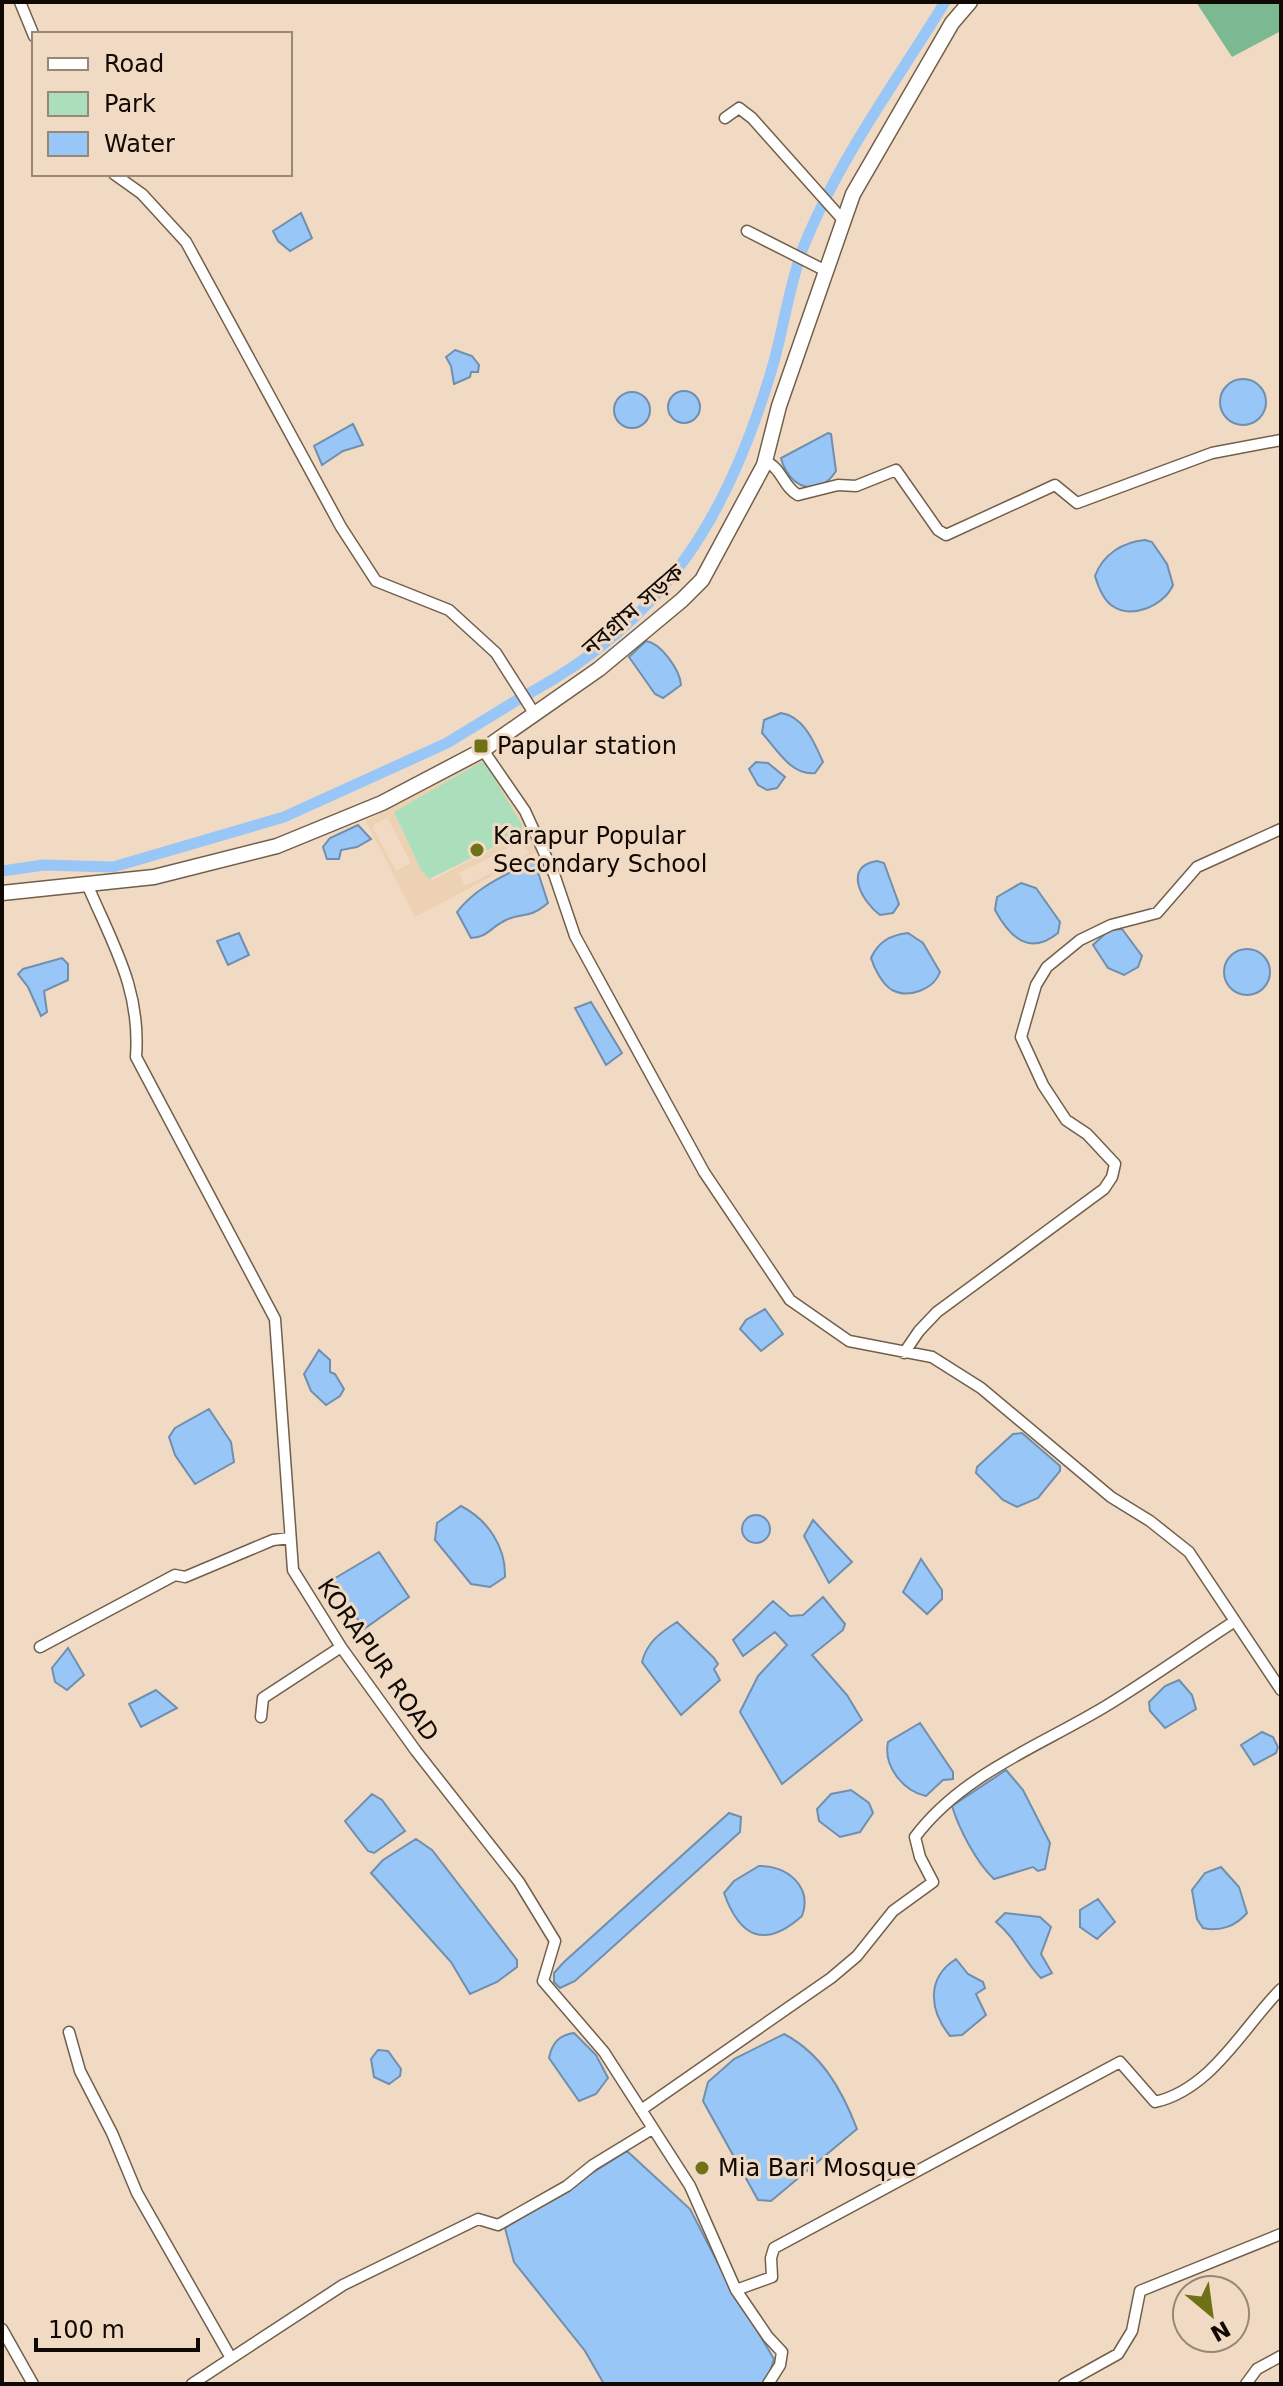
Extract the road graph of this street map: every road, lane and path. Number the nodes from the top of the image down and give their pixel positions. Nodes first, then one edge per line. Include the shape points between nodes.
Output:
1 (20, 2) edge
2 (970, 2) edge
3 (32, 32) edge
4 (725, 118) dead end
5 (117, 176) edge
6 (843, 220) junction
7 (747, 231) dead end
8 (826, 271) junction
9 (1281, 440) edge
10 (765, 461) junction
11 (534, 713) junction
12 (483, 750) junction
13 (1281, 829) edge
14 (87, 884) junction
15 (2, 893) edge
16 (904, 1353) junction
17 (290, 1538) junction
18 (1235, 1621) junction
19 (40, 1647) dead end
20 (341, 1647) junction
21 (1281, 1690) edge
22 (261, 1717) dead end
23 (1281, 1989) edge
24 (69, 2032) dead end
25 (641, 2110) junction
26 (652, 2129) junction
27 (1281, 2234) edge
28 (736, 2290) junction
29 (2, 2329) edge
30 (1281, 2356) edge
31 (231, 2358) junction
32 (33, 2384) edge
33 (192, 2384) edge
34 (768, 2384) edge
35 (1064, 2384) edge
36 (1246, 2384) edge

1 - 3 street
2 - 6 main road, নবগ্রাম সড়ক via 952,23
4 - 6 street via 739,108 752,118
5 - 11 street via 142,194 186,242 341,527 376,581 449,610 496,653
6 - 8 main road, নবগ্রাম সড়ক
7 - 8 street
8 - 10 main road, নবগ্রাম সড়ক
9 - 10 street via 1212,453 1077,503 1055,485 946,535 896,470 856,486 798,495
10 - 11 main road, নবগ্রাম সড়ক via 702,580 599,669
11 - 12 main road, নবগ্রাম সড়ক
12 - 14 main road, নবগ্রাম সড়ক via 382,803 277,846 154,877
12 - 16 street via 525,811 575,936 748,1242 790,1300 849,1341
13 - 16 street via 1197,867 1157,913 1097,931 1047,967 1021,1037 1066,1120 1115,1164 1112,1177 1104,1189 937,1312
14 - 15 main road, নবগ্রাম সড়ক
14 - 17 street, KORAPUR ROAD via 133,990 136,1057 275,1319
16 - 18 street via 932,1357 981,1388 1111,1497 1189,1552
17 - 19 street via 273,1540 185,1577 175,1575
17 - 20 street, KORAPUR ROAD via 293,1570
18 - 21 street
18 - 25 street via 1106,1705 959,1790 915,1837 933,1882 893,1911 857,1956 831,1978
20 - 22 street via 263,1698
20 - 25 street, KORAPUR ROAD via 519,1882 555,1941 543,1981 604,2052
23 - 28 street via 1196,2083 1168,2099 1155,2102 1120,2062 774,2248 772,2277
24 - 31 street via 80,2071 137,2193
25 - 26 street, KORAPUR ROAD
26 - 28 street, KORAPUR ROAD via 690,2186
26 - 31 street via 498,2225 478,2219 343,2285
27 - 35 street via 1140,2291 1132,2331 1118,2354
28 - 34 street, KORAPUR ROAD via 782,2352
29 - 32 street
30 - 36 street via 1257,2369
31 - 33 street

